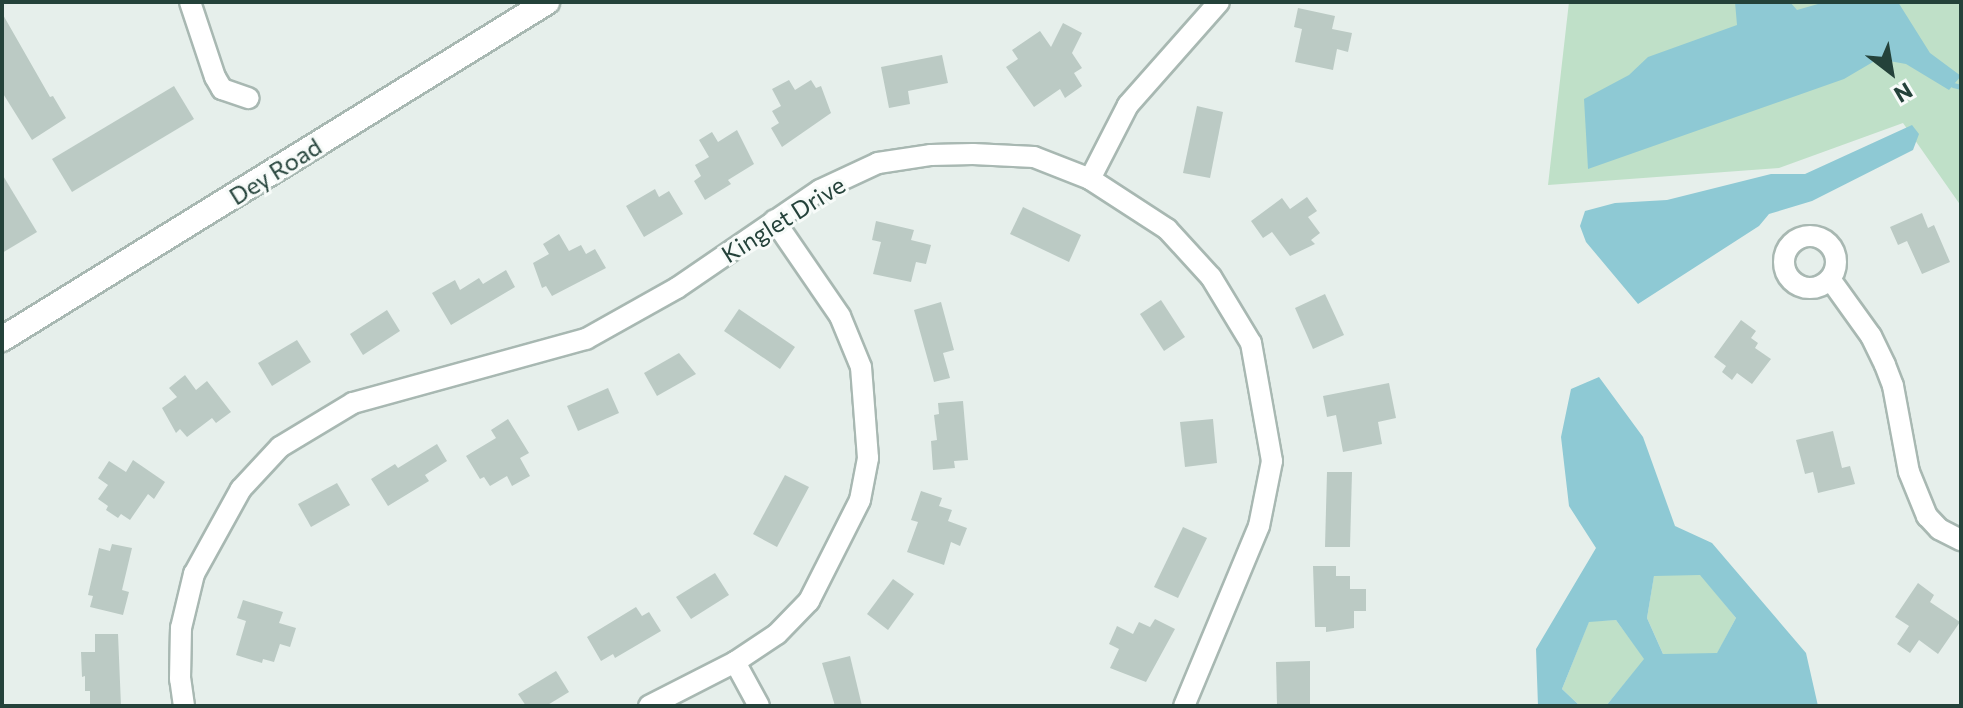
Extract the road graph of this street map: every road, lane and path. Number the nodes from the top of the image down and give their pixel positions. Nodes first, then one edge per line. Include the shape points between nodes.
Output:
1 (190, 2) edge
2 (547, 2) edge
3 (1219, 2) edge
4 (248, 98) dead end
5 (1090, 179) junction
6 (774, 220) junction
7 (1830, 279) dead end
8 (2, 339) edge
9 (1961, 540) edge
10 (735, 662) junction
11 (184, 706) edge
12 (649, 706) edge
13 (759, 706) edge
14 (1184, 706) edge

1 - 4 street via 222,89
2 - 8 main road, Dey Road
3 - 5 street via 1128,105
5 - 6 street, Kinglet Drive via 1034,157 931,155 878,163 820,190
5 - 14 street, Kinglet Drive via 1167,229 1211,277 1251,343 1272,461 1259,526
6 - 10 street via 840,316 861,367 868,458 860,500 809,601 777,634
6 - 11 street, Kinglet Drive via 677,288 586,339 353,403 280,447 241,489 194,574 181,628
7 - 9 street via 1871,336 1889,376 1909,472 1927,516
10 - 12 street
10 - 13 street

